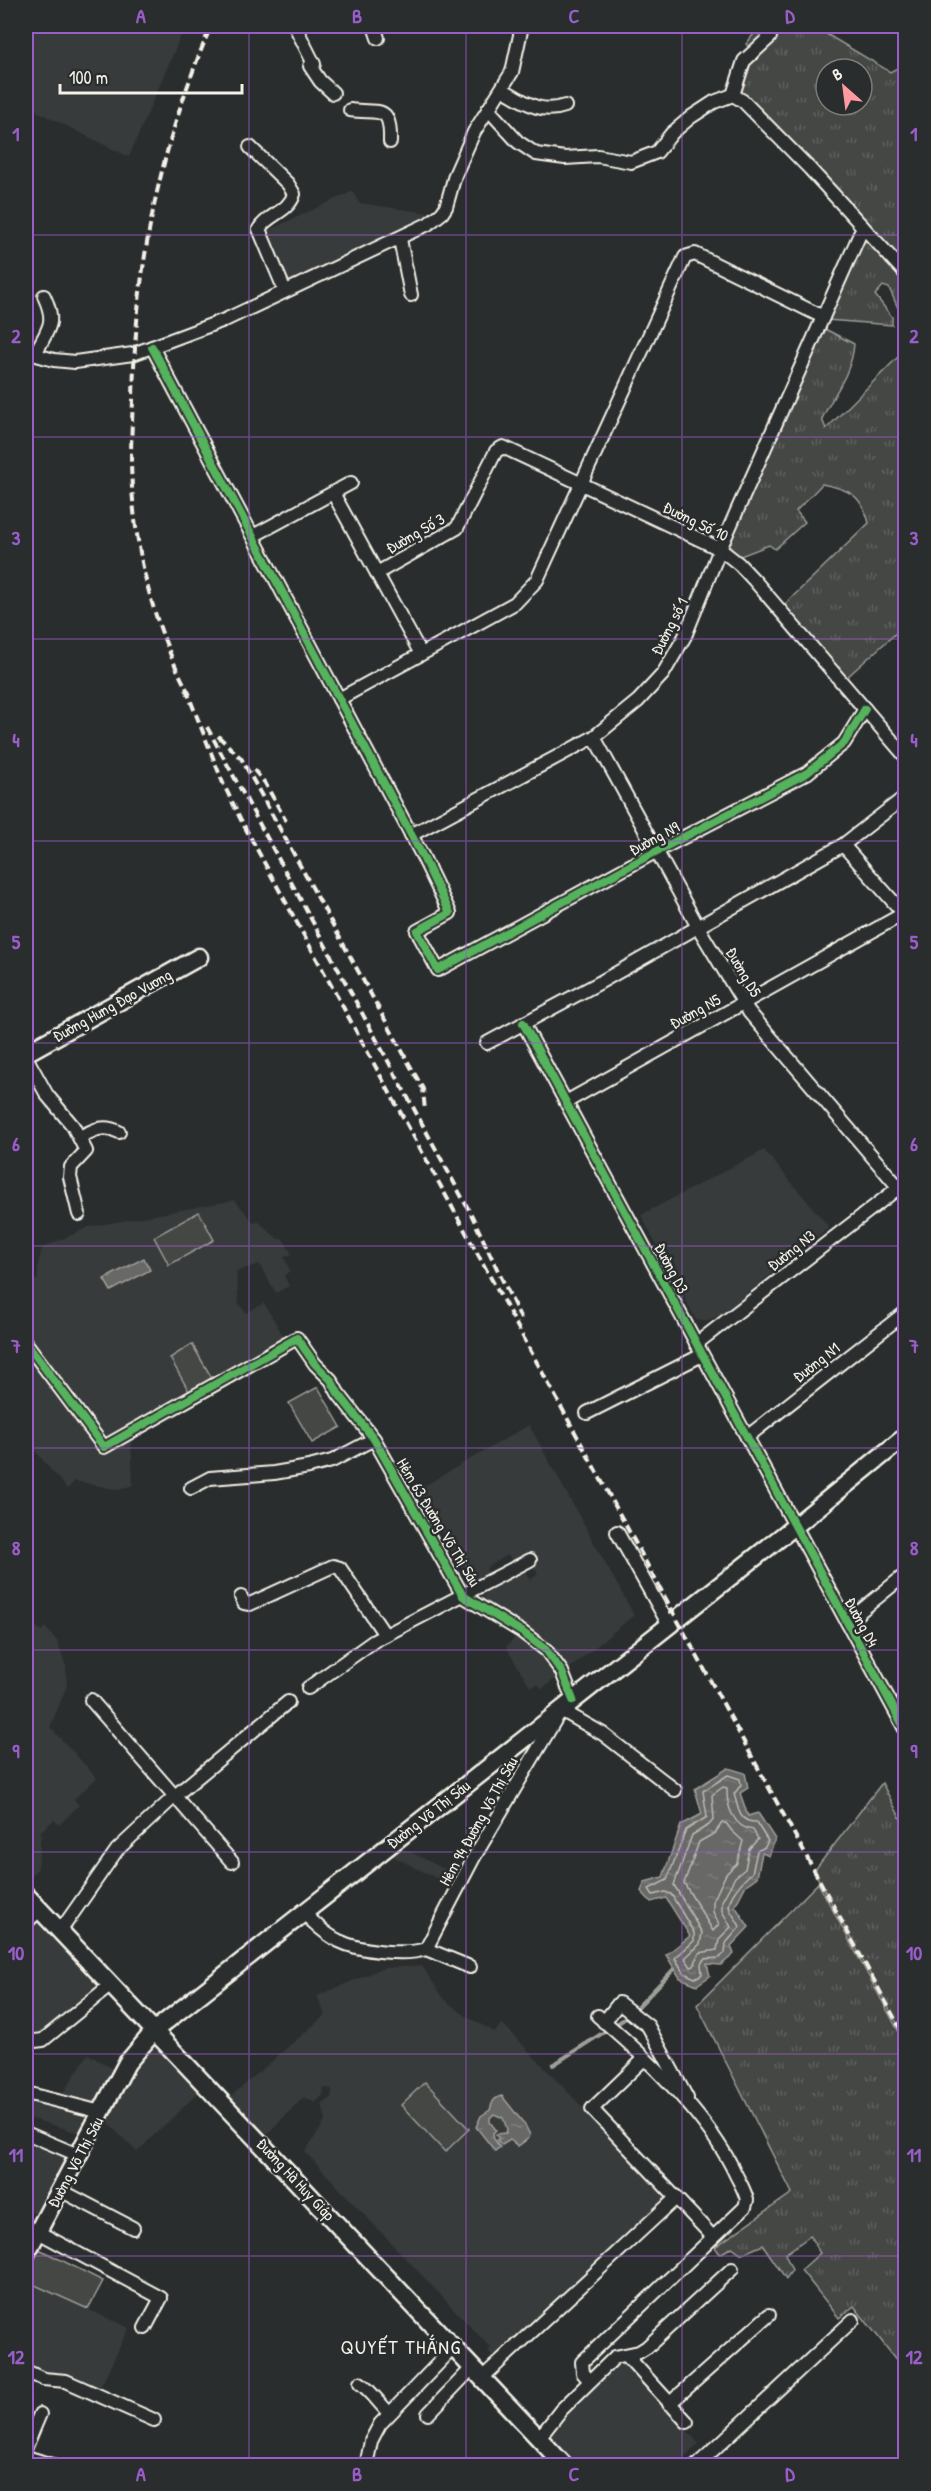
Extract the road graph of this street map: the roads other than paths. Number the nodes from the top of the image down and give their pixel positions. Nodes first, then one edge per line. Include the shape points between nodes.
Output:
1 (295, 26) edge
2 (374, 26) edge
3 (522, 26) edge
4 (770, 37) dead end
5 (378, 38) dead end
6 (502, 89) junction
7 (333, 93) dead end
8 (733, 95) junction
9 (565, 106) dead end
10 (350, 110) dead end
11 (488, 110) junction
12 (390, 142) dead end
13 (250, 147) dead end
14 (863, 227) junction
15 (400, 239) junction
16 (906, 274) edge
17 (285, 291) junction
18 (411, 295) dead end
19 (44, 296) dead end
20 (823, 317) junction
21 (152, 347) junction
22 (30, 353) edge
23 (495, 451) joint
24 (351, 483) dead end
25 (582, 484) junction
26 (333, 493) junction
27 (253, 536) junction
28 (720, 549) junction
29 (377, 573) junction
30 (421, 654) junction
31 (339, 699) junction
32 (865, 709) junction
33 (594, 737) junction
34 (906, 757) edge
35 (906, 796) edge
36 (411, 835) junction
37 (843, 845) junction
38 (657, 851) junction
39 (904, 915) edge
40 (698, 927) junction
41 (199, 957) dead end
42 (743, 1004) junction
43 (523, 1023) junction
44 (487, 1042) dead end
45 (26, 1053) edge
46 (26, 1057) edge
47 (566, 1102) junction
48 (119, 1132) dead end
49 (80, 1137) junction
50 (903, 1188) edge
51 (79, 1214) dead end
52 (906, 1312) edge
53 (26, 1343) edge
54 (699, 1349) junction
55 (587, 1413) dead end
56 (906, 1436) edge
57 (747, 1437) junction
58 (374, 1439) junction
59 (191, 1488) dead end
60 (795, 1526) junction
61 (617, 1532) dead end
62 (530, 1560) dead end
63 (906, 1574) edge
64 (463, 1596) junction
65 (241, 1597) dead end
66 (847, 1622) junction
67 (669, 1625) junction
68 (385, 1635) junction
69 (308, 1688) dead end
70 (91, 1700) dead end
71 (288, 1702) dead end
72 (567, 1705) junction
73 (906, 1731) edge
74 (675, 1790) dead end
75 (176, 1796) junction
76 (232, 1862) dead end
77 (26, 1895) edge
78 (40, 1909) junction
79 (303, 1912) junction
80 (26, 1923) edge
81 (61, 1930) junction
82 (426, 1949) junction
83 (470, 1967) dead end
84 (112, 1984) junction
85 (155, 2030) junction
86 (26, 2042) edge
87 (644, 2059) junction
88 (26, 2093) edge
89 (101, 2112) junction
90 (695, 2112) junction
91 (26, 2133) edge
92 (78, 2155) junction
93 (60, 2190) junction
94 (675, 2198) junction
95 (133, 2228) dead end
96 (713, 2237) junction
97 (30, 2243) edge
98 (732, 2269) dead end
99 (769, 2315) dead end
100 (853, 2320) dead end
101 (145, 2328) dead end
102 (602, 2343) junction
103 (454, 2347) junction
104 (621, 2356) junction
105 (26, 2372) edge
106 (478, 2372) junction
107 (590, 2381) junction
108 (360, 2383) dead end
109 (669, 2404) junction
110 (389, 2413) junction
111 (40, 2414) dead end
112 (428, 2414) dead end
113 (154, 2420) dead end
114 (687, 2422) dead end
115 (539, 2438) junction
116 (26, 2446) edge
117 (26, 2457) edge
118 (56, 2466) edge
119 (366, 2466) edge
120 (565, 2466) edge
121 (696, 2466) edge

1 - 7 street via 320,81
2 - 5 street
3 - 6 street via 512,72
4 - 8 street via 744,61
6 - 9 street via 535,108 551,110
6 - 11 street
8 - 11 street via 691,117 657,152 631,162 598,156 565,158 536,154 518,142
8 - 14 street via 810,168
10 - 12 street via 384,113 390,121
11 - 15 street via 467,145 442,213
13 - 17 street via 288,184 294,195 292,203 259,229
14 - 16 street
14 - 20 street, Đường số 1
15 - 17 street
15 - 18 street
17 - 21 street via 203,329
19 - 22 street via 52,315 48,328
20 - 25 street via 695,254 686,257
20 - 28 street, Đường số 1
21 - 22 street via 84,362
21 - 27 street
23 - 25 street, Đường Số 10 via 502,447
23 - 29 street, Đường Số 3 via 457,528
24 - 26 street
25 - 28 street, Đường Số 10
25 - 30 street via 543,569 529,590 515,603
26 - 27 street
26 - 29 street
27 - 31 street
28 - 32 street, Đường Số 10 via 739,564
28 - 33 street, Đường số 1 via 686,636 663,674 638,701
29 - 30 street
30 - 31 street
31 - 36 street
32 - 34 street, Đường Số 10
32 - 38 street, Đường N9 via 844,743 807,773
33 - 36 street, Đường số 1
33 - 38 street, Đường D5
35 - 37 street
36 - 38 street, Đường N9 via 450,914 417,931 438,970
37 - 39 street
37 - 40 street
38 - 40 street, Đường D5
39 - 42 street, Đường N5
40 - 42 street, Đường D5
40 - 43 street
41 - 45 main road, Đường Hưng Đạo Vương
42 - 47 street, Đường N5
42 - 50 street, Đường D5
43 - 44 street
43 - 47 street, Đường D3
46 - 49 street via 52,1103
47 - 54 street, Đường D3
48 - 49 street via 96,1129
49 - 51 street via 86,1151 71,1167 70,1177
50 - 54 street, Đường N3
52 - 57 street, Đường N1
53 - 58 street, Hẻm 63 Đường Võ Thị Sáu via 104,1447 297,1338
54 - 55 street, Đường N3
54 - 57 street, Đường D3
56 - 60 main road, Đường Võ Thị Sáu
57 - 60 street, Đường D3
58 - 59 street via 332,1461 274,1473 210,1478
58 - 64 street, Hẻm 63 Đường Võ Thị Sáu
60 - 66 street, Đường D4
60 - 67 main road, Đường Võ Thị Sáu
61 - 67 street
62 - 64 street
63 - 66 street
64 - 68 street
64 - 72 street, Hẻm 63 Đường Võ Thị Sáu via 546,1650 562,1672
65 - 68 street via 250,1604 333,1566 340,1568
66 - 73 street, Đường D4
67 - 72 main road, Đường Võ Thị Sáu
68 - 69 street
70 - 75 street
71 - 75 street
72 - 74 street
72 - 79 main road, Đường Võ Thị Sáu
72 - 82 street, Hẻm 94 Đường Võ Thị Sáu via 473,1859
75 - 76 street
75 - 81 street via 117,1850
77 - 78 main road, Đường Hà Huy Giáp
78 - 80 street
78 - 81 main road, Đường Hà Huy Giáp
79 - 82 street via 340,1942 392,1952 416,1953
79 - 85 main road, Đường Võ Thị Sáu
81 - 84 main road, Đường Hà Huy Giáp
82 - 83 street
84 - 85 main road, Đường Hà Huy Giáp
84 - 86 street via 43,2040
85 - 89 main road, Đường Võ Thị Sáu via 131,2056
85 - 103 main road, Đường Hà Huy Giáp
87 - 90 street
87 - 90 street via 601,2019 619,2003 648,2026
87 - 94 street via 592,2109
88 - 89 street
89 - 92 main road, Đường Võ Thị Sáu
90 - 96 street via 727,2154 747,2200 745,2207
91 - 92 street
92 - 93 main road, Đường Võ Thị Sáu
93 - 95 street
93 - 97 main road, Đường Võ Thị Sáu
94 - 96 street
94 - 106 street
96 - 102 street
97 - 101 street via 161,2298
98 - 104 street via 647,2347
99 - 109 street
100 - 121 street
102 - 104 street
102 - 107 street via 582,2362 583,2373
103 - 106 main road, Đường Hà Huy Giáp
103 - 110 street
104 - 107 street
104 - 109 street
105 - 113 street via 43,2379 66,2381
106 - 112 street
106 - 115 main road, Đường Hà Huy Giáp
107 - 115 street
108 - 110 street
109 - 114 street
110 - 119 street via 371,2441
111 - 116 street
115 - 120 main road, Đường Hà Huy Giáp
117 - 118 street

